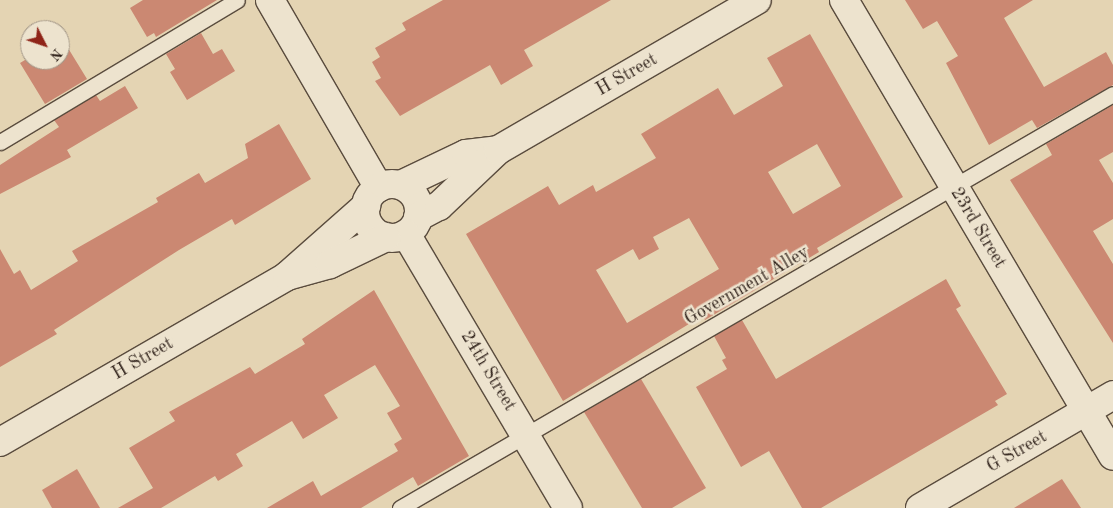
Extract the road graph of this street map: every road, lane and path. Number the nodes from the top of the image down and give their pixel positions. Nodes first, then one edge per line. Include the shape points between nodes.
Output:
1 (237, 0) edge
2 (270, 0) edge
3 (757, 0) edge
4 (844, 0) edge
5 (1113, 94) edge
6 (0, 142) edge
7 (498, 150) junction
8 (954, 187) junction
9 (382, 193) junction
10 (404, 229) junction
11 (287, 276) junction
12 (1113, 395) edge
13 (1086, 411) junction
14 (526, 435) junction
15 (0, 442) edge
16 (1113, 456) edge
17 (400, 508) edge
18 (568, 508) edge
19 (920, 508) edge

1 - 6 lane
2 - 9 street
3 - 7 street, H Street
4 - 8 street, 23rd Street
5 - 8 lane, Government Alley
7 - 9 street, H Street via 466,154
7 - 10 street, H Street via 445,201
8 - 13 street, 23rd Street
8 - 14 lane, Government Alley
9 - 10 street via 414,195
9 - 10 street via 368,222
9 - 11 street, H Street via 316,246
10 - 11 street, H Street via 330,264
10 - 14 street, 24th Street
11 - 15 street, H Street
12 - 13 street, G Street
13 - 16 street, 23rd Street
13 - 19 street, G Street
14 - 17 lane, Government Alley
14 - 18 street, 24th Street

